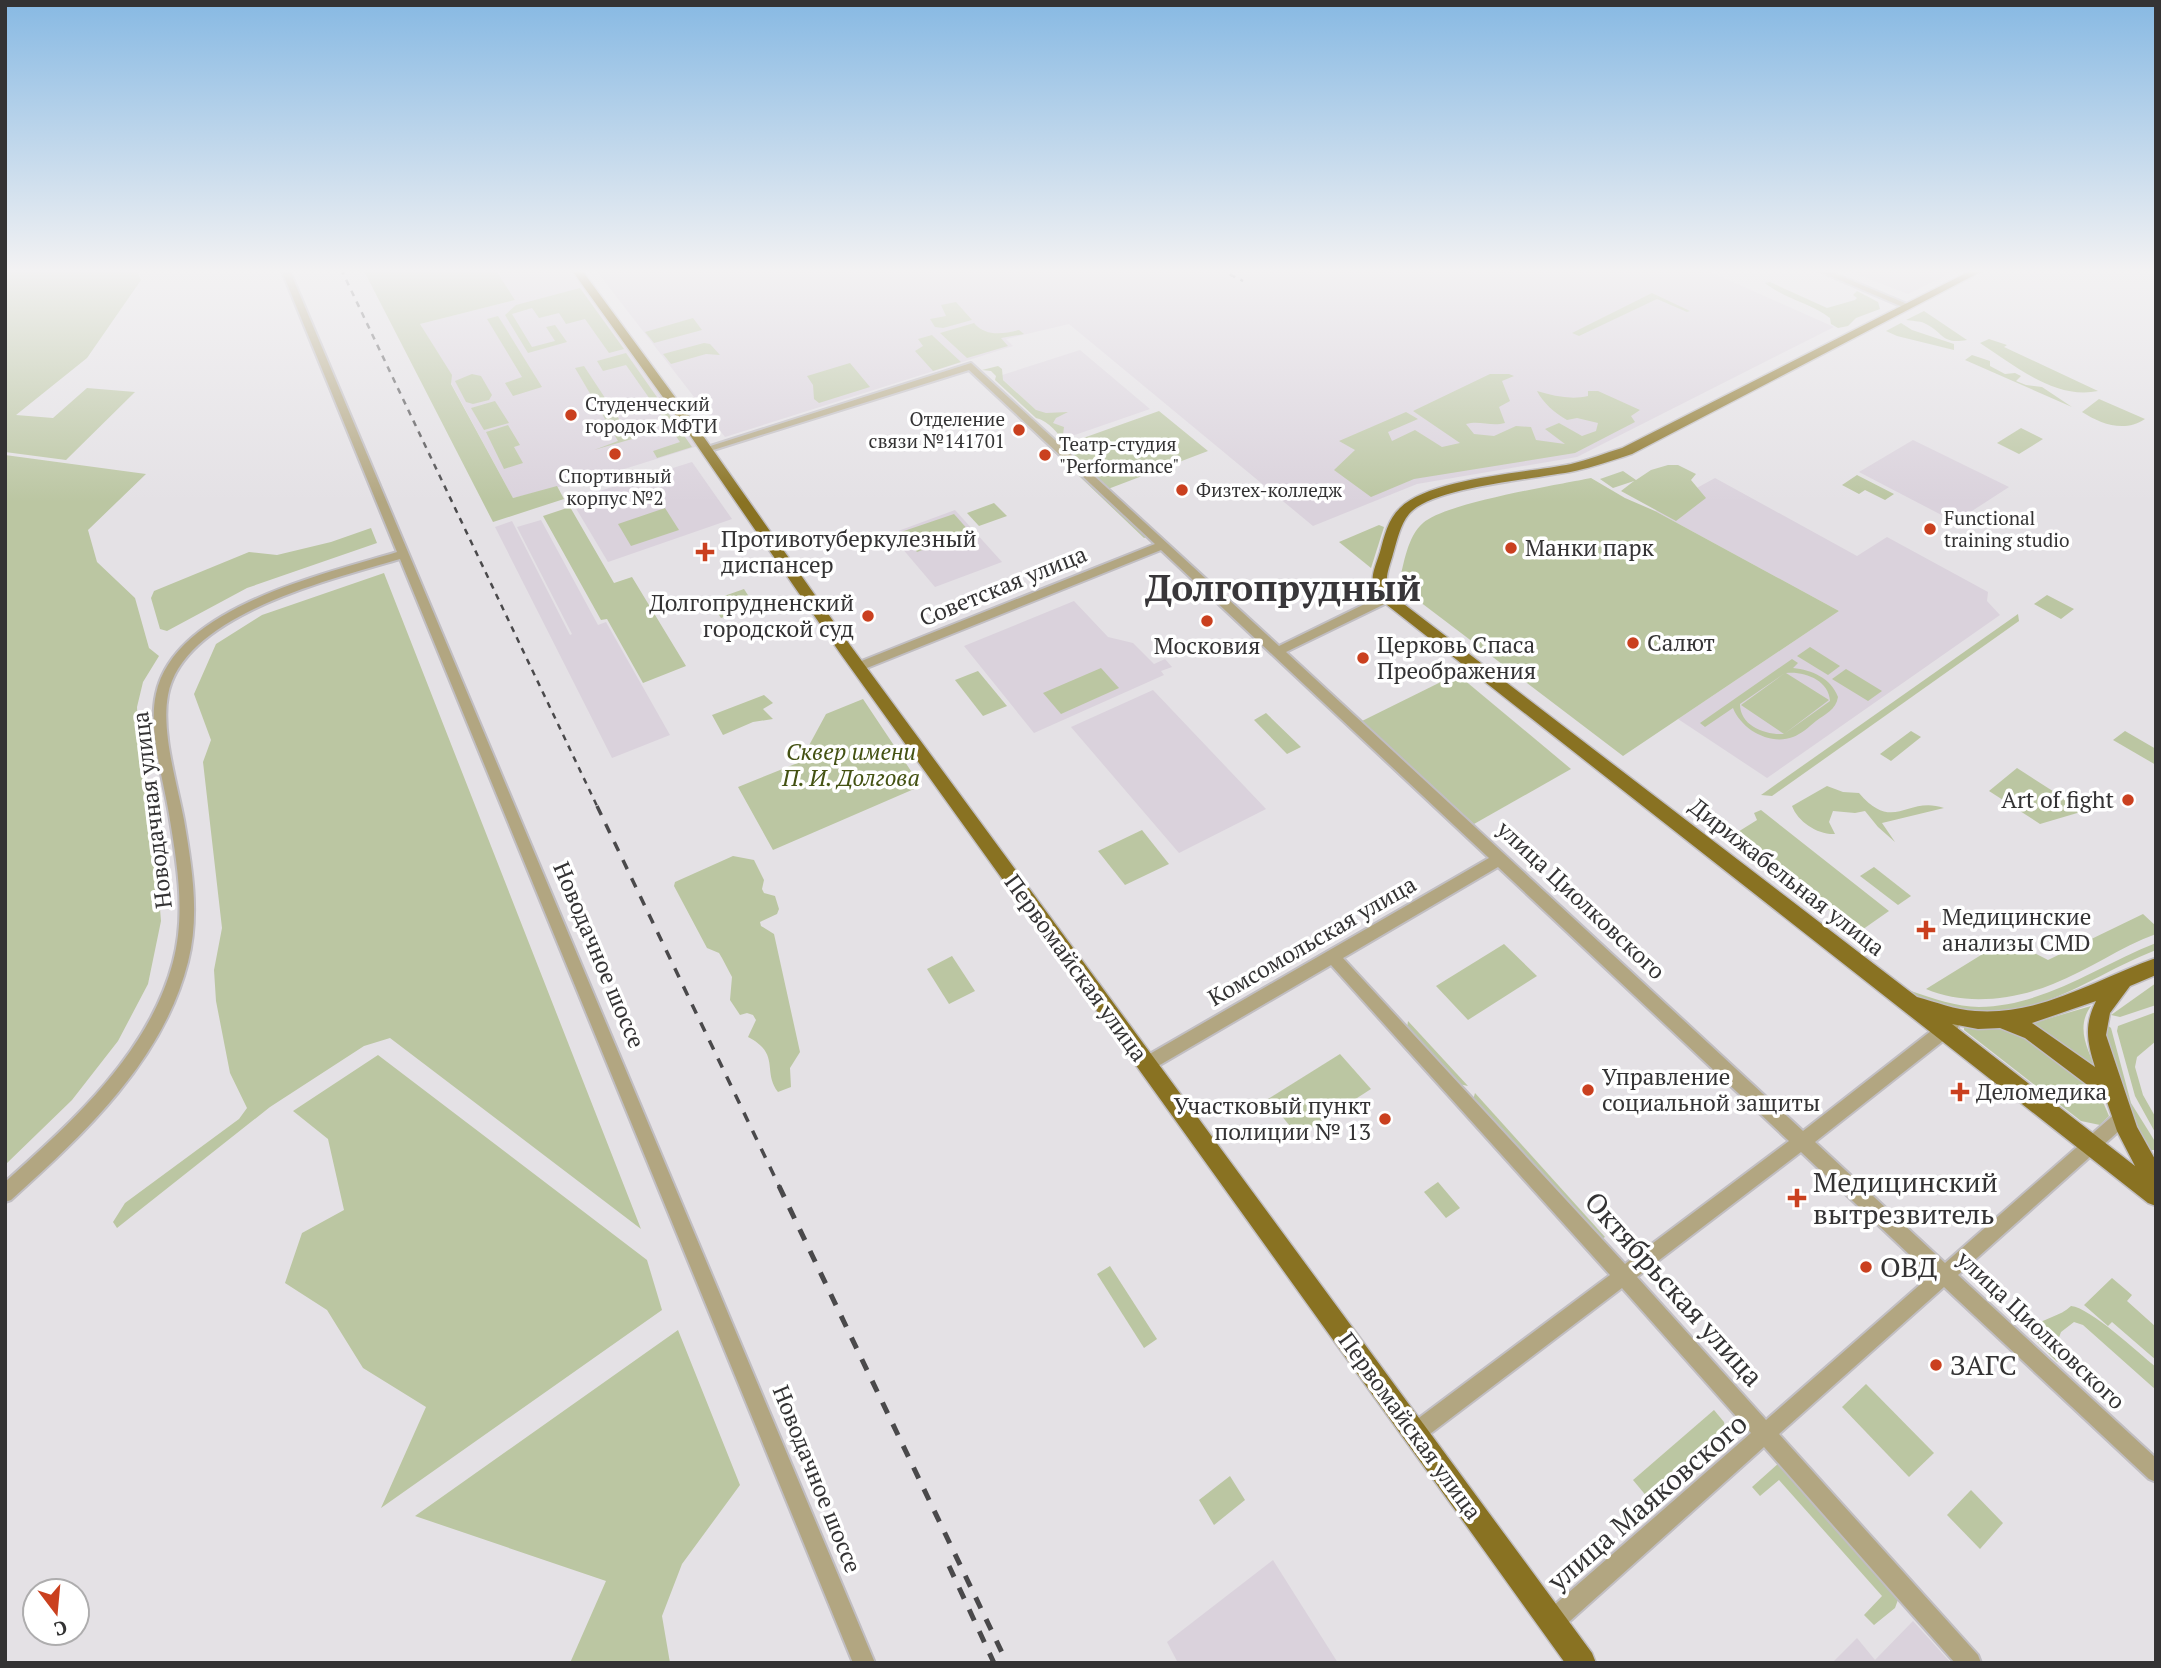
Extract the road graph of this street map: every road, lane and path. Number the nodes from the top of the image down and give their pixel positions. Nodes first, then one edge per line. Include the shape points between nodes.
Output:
1 (317, 347) edge
2 (632, 347) edge
3 (1828, 347) edge
4 (706, 449) junction
5 (1163, 545) junction
6 (403, 554) junction
7 (1387, 598) junction
8 (1278, 651) junction
9 (858, 667) junction
10 (1501, 858) junction
11 (1332, 956) junction
12 (2156, 966) edge
13 (2126, 981) junction
14 (1906, 1002) junction
15 (1965, 1018) junction
16 (1999, 1019) junction
17 (1944, 1031) junction
18 (1147, 1064) junction
19 (2113, 1092) junction
20 (2123, 1117) junction
21 (1803, 1140) junction
22 (2092, 1144) junction
23 (2156, 1183) edge
24 (5, 1194) edge
25 (2156, 1196) edge
26 (1947, 1275) junction
27 (1623, 1276) junction
28 (1415, 1433) junction
29 (1766, 1435) junction
30 (2156, 1472) edge
31 (1552, 1622) junction
32 (864, 1663) edge
33 (1582, 1663) edge
34 (1970, 1663) edge

1 - 6 street, Новодачное шоссе
2 - 4 main road, Первомайская улица
3 - 7 main road via 1626,451 1575,467 1461,487 1418,500 1403,512 1394,529 1379,577 1379,587
4 - 5 street, улица Циолковского via 971,366
4 - 9 main road, Первомайская улица
5 - 8 street, улица Циолковского
5 - 9 street, Советская улица
6 - 24 street, Новодачная улица via 261,602 211,628 181,655 170,672 161,702 161,722 187,900 185,939 176,977 146,1040 114,1084
6 - 32 street, Новодачное шоссе
7 - 8 street
7 - 14 main road, Дирижабельная улица
8 - 10 street, улица Циолковского
9 - 18 main road, Первомайская улица
10 - 11 street, Комсомольская улица
10 - 21 street, улица Циолковского
11 - 18 street, Комсомольская улица
11 - 27 street, Октябрьская улица
12 - 13 main road
13 - 16 main road via 2062,1005
13 - 19 main road via 2100,1012 2095,1032
14 - 15 main road
14 - 17 main road, Дирижабельная улица
15 - 16 main road
15 - 17 street
16 - 19 main road via 2032,1032
17 - 21 street
17 - 22 main road, Дирижабельная улица
18 - 28 main road, Первомайская улица
19 - 20 main road
20 - 22 street, улица Маяковского
20 - 23 main road via 2137,1153
21 - 26 street, улица Циолковского
21 - 27 street
22 - 25 main road, Дирижабельная улица
22 - 26 street, улица Маяковского
26 - 29 street, улица Маяковского
26 - 30 street, улица Циолковского
27 - 28 street
27 - 29 street, Октябрьская улица
28 - 31 main road, Первомайская улица
29 - 31 street, улица Маяковского
29 - 34 street, Октябрьская улица
31 - 33 main road, Первомайская улица

